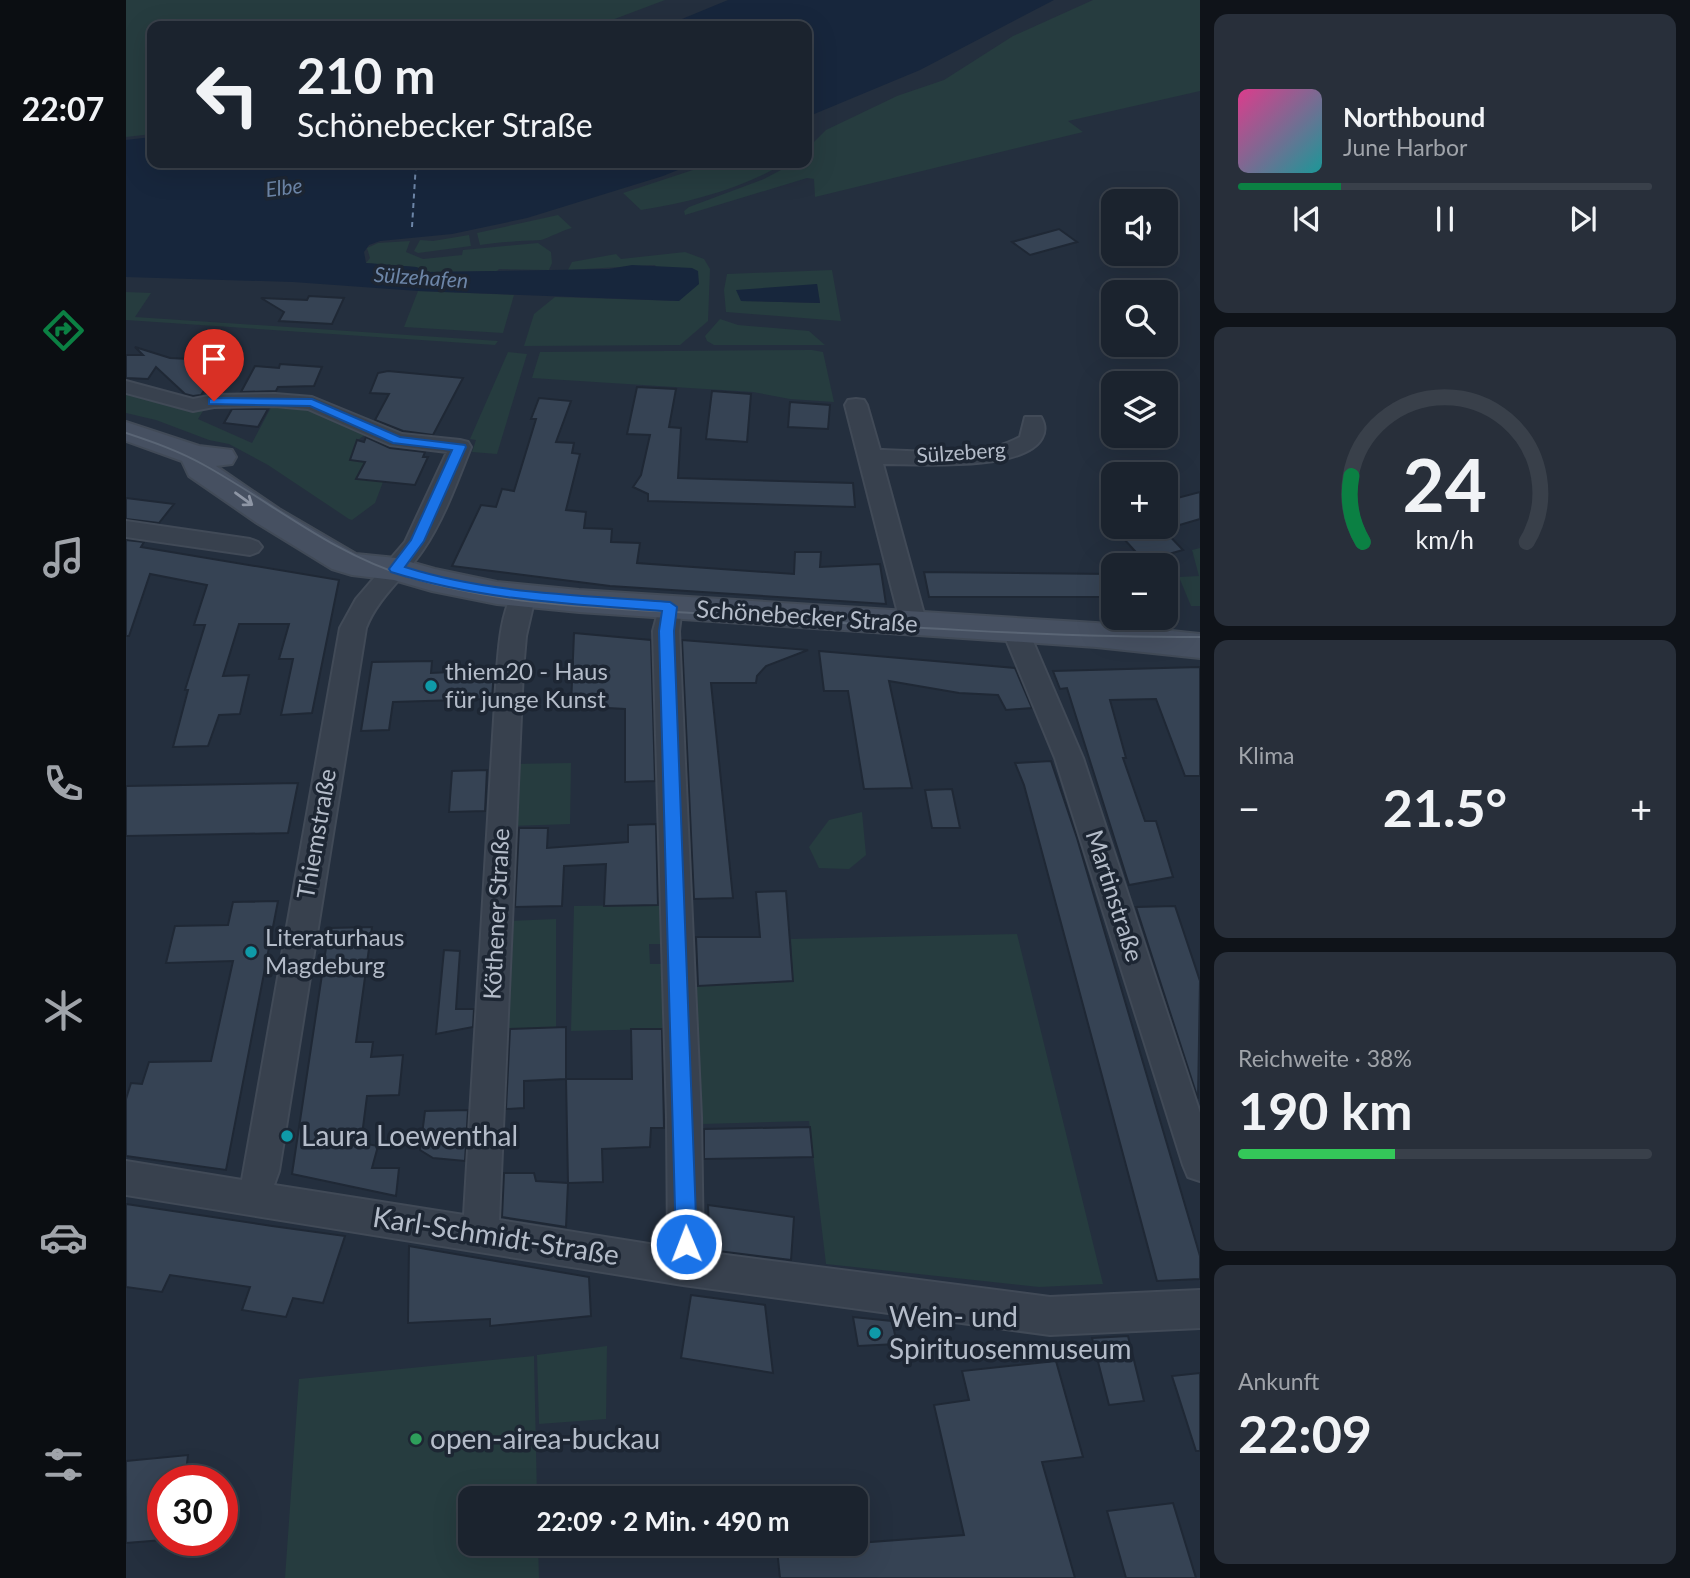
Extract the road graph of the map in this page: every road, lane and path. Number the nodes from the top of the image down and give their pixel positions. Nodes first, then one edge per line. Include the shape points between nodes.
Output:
1 (126, 387) edge
2 (856, 405) dead end
3 (1033, 422) dead end
4 (126, 431) edge
5 (870, 455) junction
6 (126, 529) edge
7 (250, 547) dead end
8 (396, 569) junction
9 (523, 597) junction
10 (670, 607) junction
11 (1200, 620) edge
12 (914, 625) junction
13 (1016, 632) junction
14 (1096, 635) junction
15 (1200, 646) edge
16 (1200, 1165) edge
17 (126, 1178) edge
18 (253, 1196) junction
19 (478, 1232) junction
20 (683, 1266) junction
21 (1200, 1308) edge

1 - 8 street, Thiemstraße via 193,405 312,403 398,440 460,447 417,541
2 - 5 street
3 - 5 street, Sülzeberg via 1028,442 1003,453
4 - 8 main road, Schönebecker Straße via 195,455 200,469 352,564
5 - 12 street
6 - 7 street
8 - 9 main road, Schönebecker Straße
8 - 18 street, Thiemstraße via 362,607 350,640 262,1171
9 - 10 main road, Schönebecker Straße
9 - 19 street, Köthener Straße via 510,670
10 - 12 main road, Schönebecker Straße
10 - 20 street via 666,631 684,1130
11 - 14 main road, Schönebecker Straße via 1167,620
12 - 13 main road, Schönebecker Straße
13 - 14 main road, Schönebecker Straße
13 - 16 street, Martinstraße via 1069,758
14 - 15 main road, Schönebecker Straße
17 - 18 street, Karl-Schmidt-Straße
18 - 19 street, Karl-Schmidt-Straße
19 - 20 street, Karl-Schmidt-Straße
20 - 21 street, Karl-Schmidt-Straße via 1050,1316

